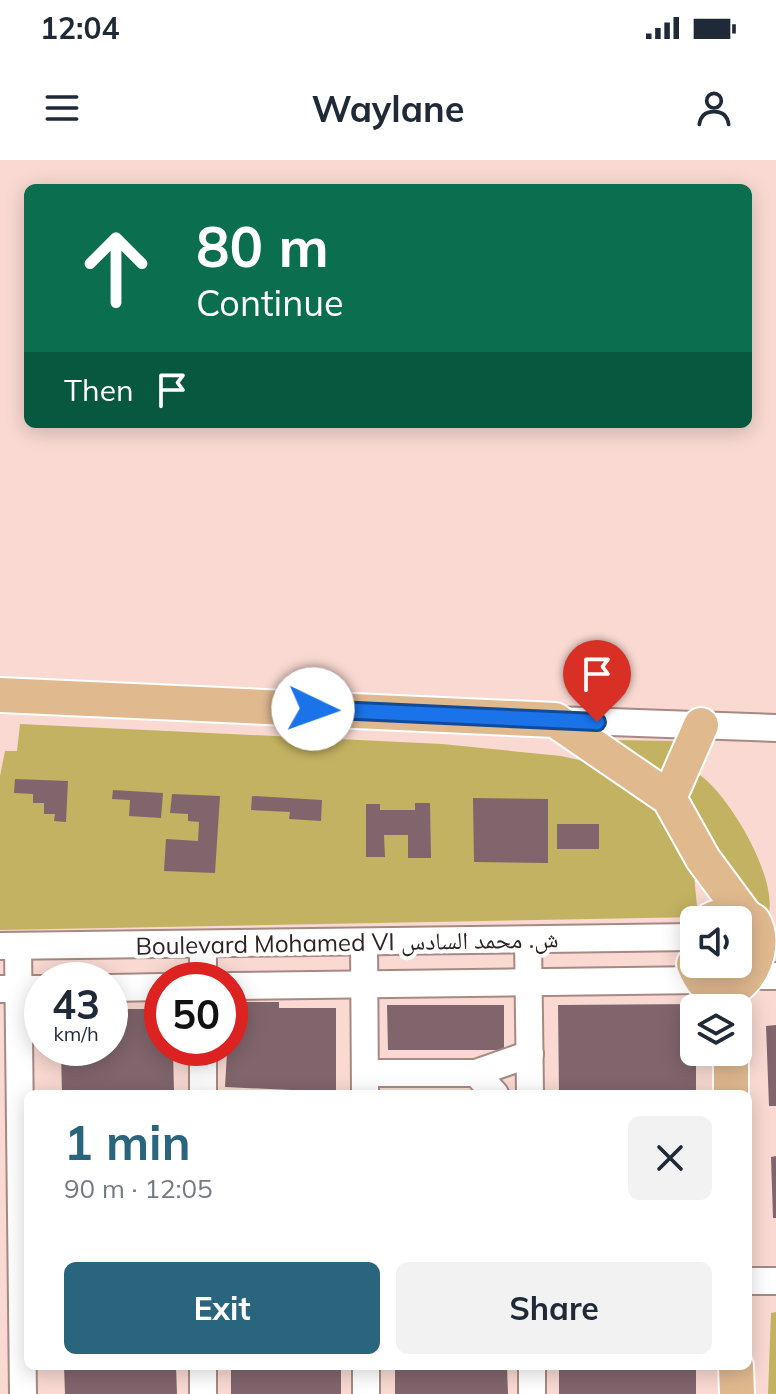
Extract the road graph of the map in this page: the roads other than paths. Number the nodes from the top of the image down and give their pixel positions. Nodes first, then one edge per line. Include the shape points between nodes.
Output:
1 (0, 695) edge
2 (555, 720) junction
3 (701, 725) junction
4 (776, 728) edge
5 (669, 798) junction
6 (720, 906) edge
7 (680, 931) edge
8 (528, 940) junction
9 (364, 942) junction
10 (203, 944) junction
11 (9, 946) edge
12 (752, 946) edge
13 (203, 962) edge
14 (752, 969) edge
15 (529, 982) junction
16 (364, 984) junction
17 (727, 984) edge
18 (248, 986) edge
19 (20, 989) edge
20 (530, 1054) junction
21 (24, 1066) edge
22 (203, 1066) edge
23 (731, 1066) edge
24 (476, 1073) junction
25 (365, 1084) edge
26 (203, 1090) edge
27 (491, 1090) edge
28 (530, 1090) edge
29 (731, 1090) edge
30 (16, 1120) edge
31 (752, 1281) edge
32 (776, 1281) edge
33 (17, 1286) edge
34 (203, 1370) edge
35 (366, 1370) edge
36 (532, 1370) edge
37 (736, 1370) edge
38 (23, 1394) edge
39 (203, 1394) edge
40 (366, 1394) edge
41 (532, 1394) edge
42 (737, 1394) edge

1 - 2 main road
2 - 3 street
2 - 5 main road
3 - 4 street
3 - 5 main road
5 - 6 main road via 703,859
7 - 8 street, Boulevard Mohamed VI ش. محمد السادس
8 - 9 street, Boulevard Mohamed VI ش. محمد السادس
8 - 15 street
9 - 10 street, Boulevard Mohamed VI ش. محمد السادس
9 - 16 street
10 - 11 street, Boulevard Mohamed VI ش. محمد السادس
10 - 13 street
11 - 19 street
12 - 14 main road via 769,958
15 - 16 street
15 - 17 street
15 - 20 street
16 - 18 street
16 - 25 street
20 - 24 street
20 - 28 street
21 - 30 street
22 - 26 street
23 - 29 main road
24 - 25 street
24 - 27 street
30 - 33 street
31 - 32 street
33 - 38 street
34 - 39 street
35 - 40 street
36 - 41 street
37 - 42 main road

